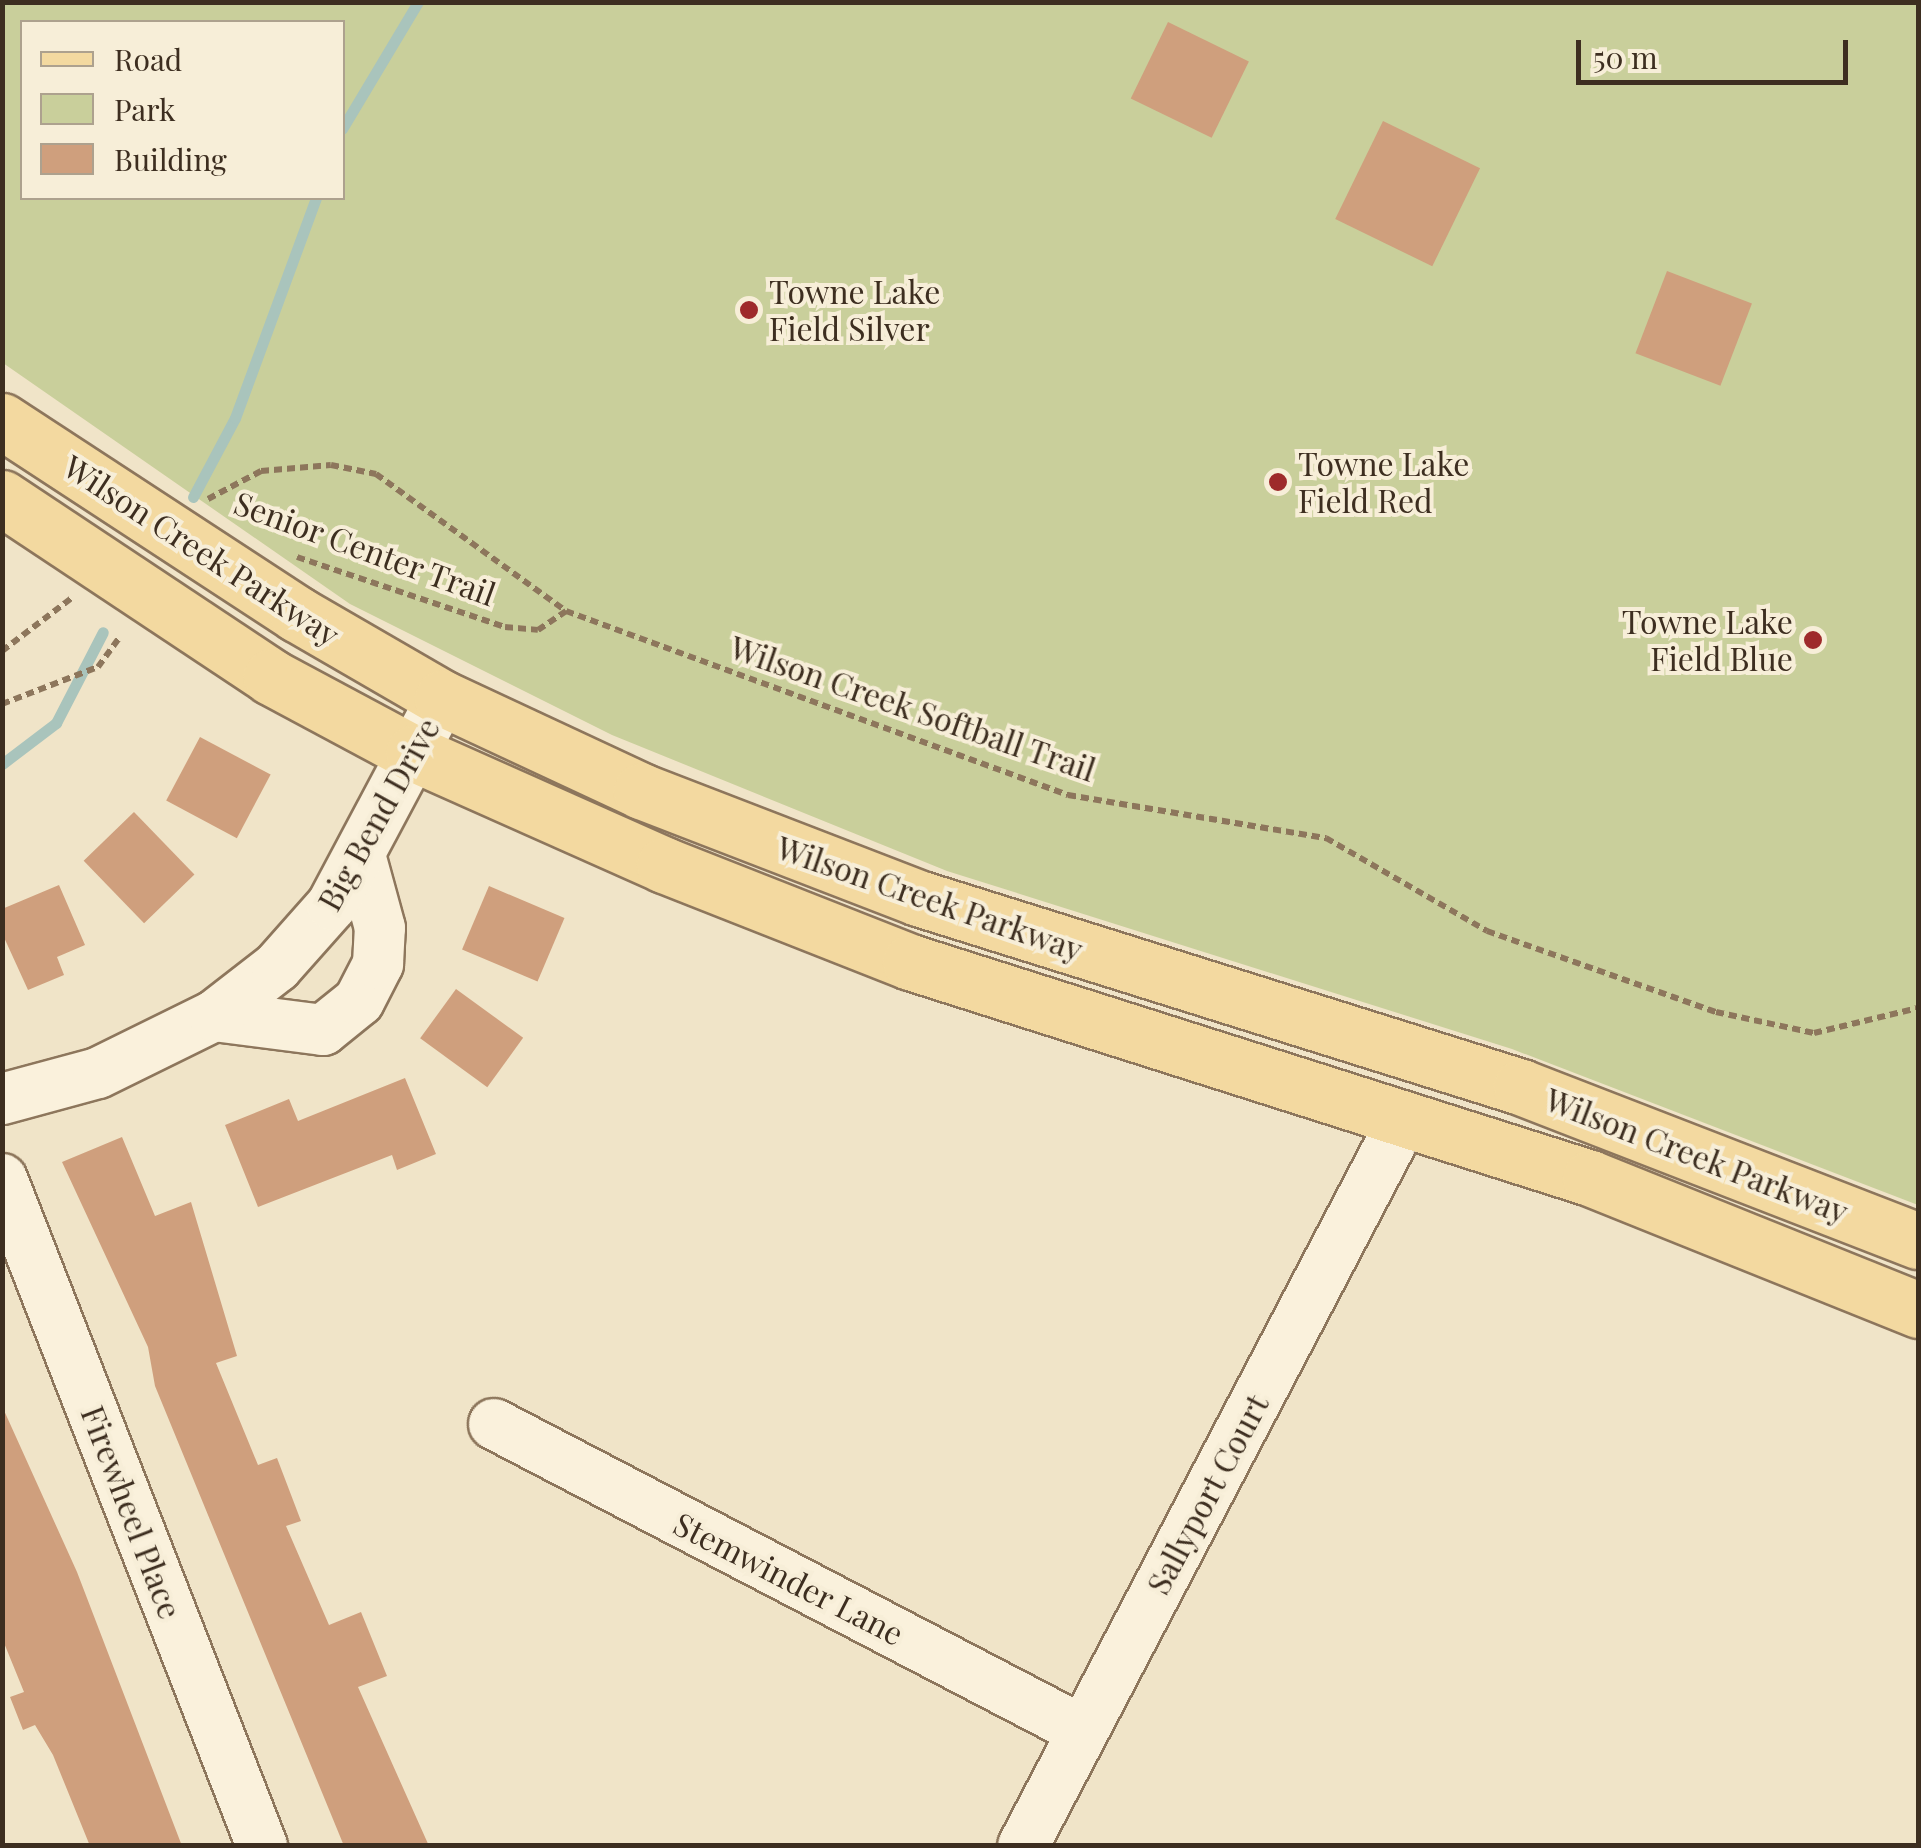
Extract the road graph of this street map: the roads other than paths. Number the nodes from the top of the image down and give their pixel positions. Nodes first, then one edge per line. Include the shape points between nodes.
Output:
1 (2, 421) edge
2 (2, 498) edge
3 (442, 698) junction
4 (413, 753) junction
5 (360, 855) junction
6 (214, 1016) junction
7 (1314, 1020) junction
8 (1296, 1078) junction
9 (2, 1099) edge
10 (1391, 1143) dead end
11 (2, 1179) edge
12 (1918, 1241) edge
13 (1918, 1310) edge
14 (494, 1424) dead end
15 (1083, 1731) junction
16 (262, 1846) edge
17 (1023, 1846) edge

1 - 3 main road, Wilson Creek Parkway via 235,576
2 - 4 main road, Wilson Creek Parkway via 271,677
3 - 4 street, Big Bend Drive
3 - 7 main road, Wilson Creek Parkway via 843,872
4 - 5 street, Big Bend Drive
4 - 8 main road, Wilson Creek Parkway via 842,938
5 - 6 street, Big Bend Drive via 277,967
5 - 6 street via 380,928 378,964 359,1001 323,1030
6 - 9 street, Big Bend Drive via 98,1073
7 - 8 main road
7 - 12 main road, Wilson Creek Parkway via 1521,1087
8 - 13 main road, Wilson Creek Parkway via 1590,1178
10 - 15 street, Sallyport Court
11 - 16 street, Firewheel Place
14 - 15 street, Stemwinder Lane
15 - 17 street, Sallyport Court

